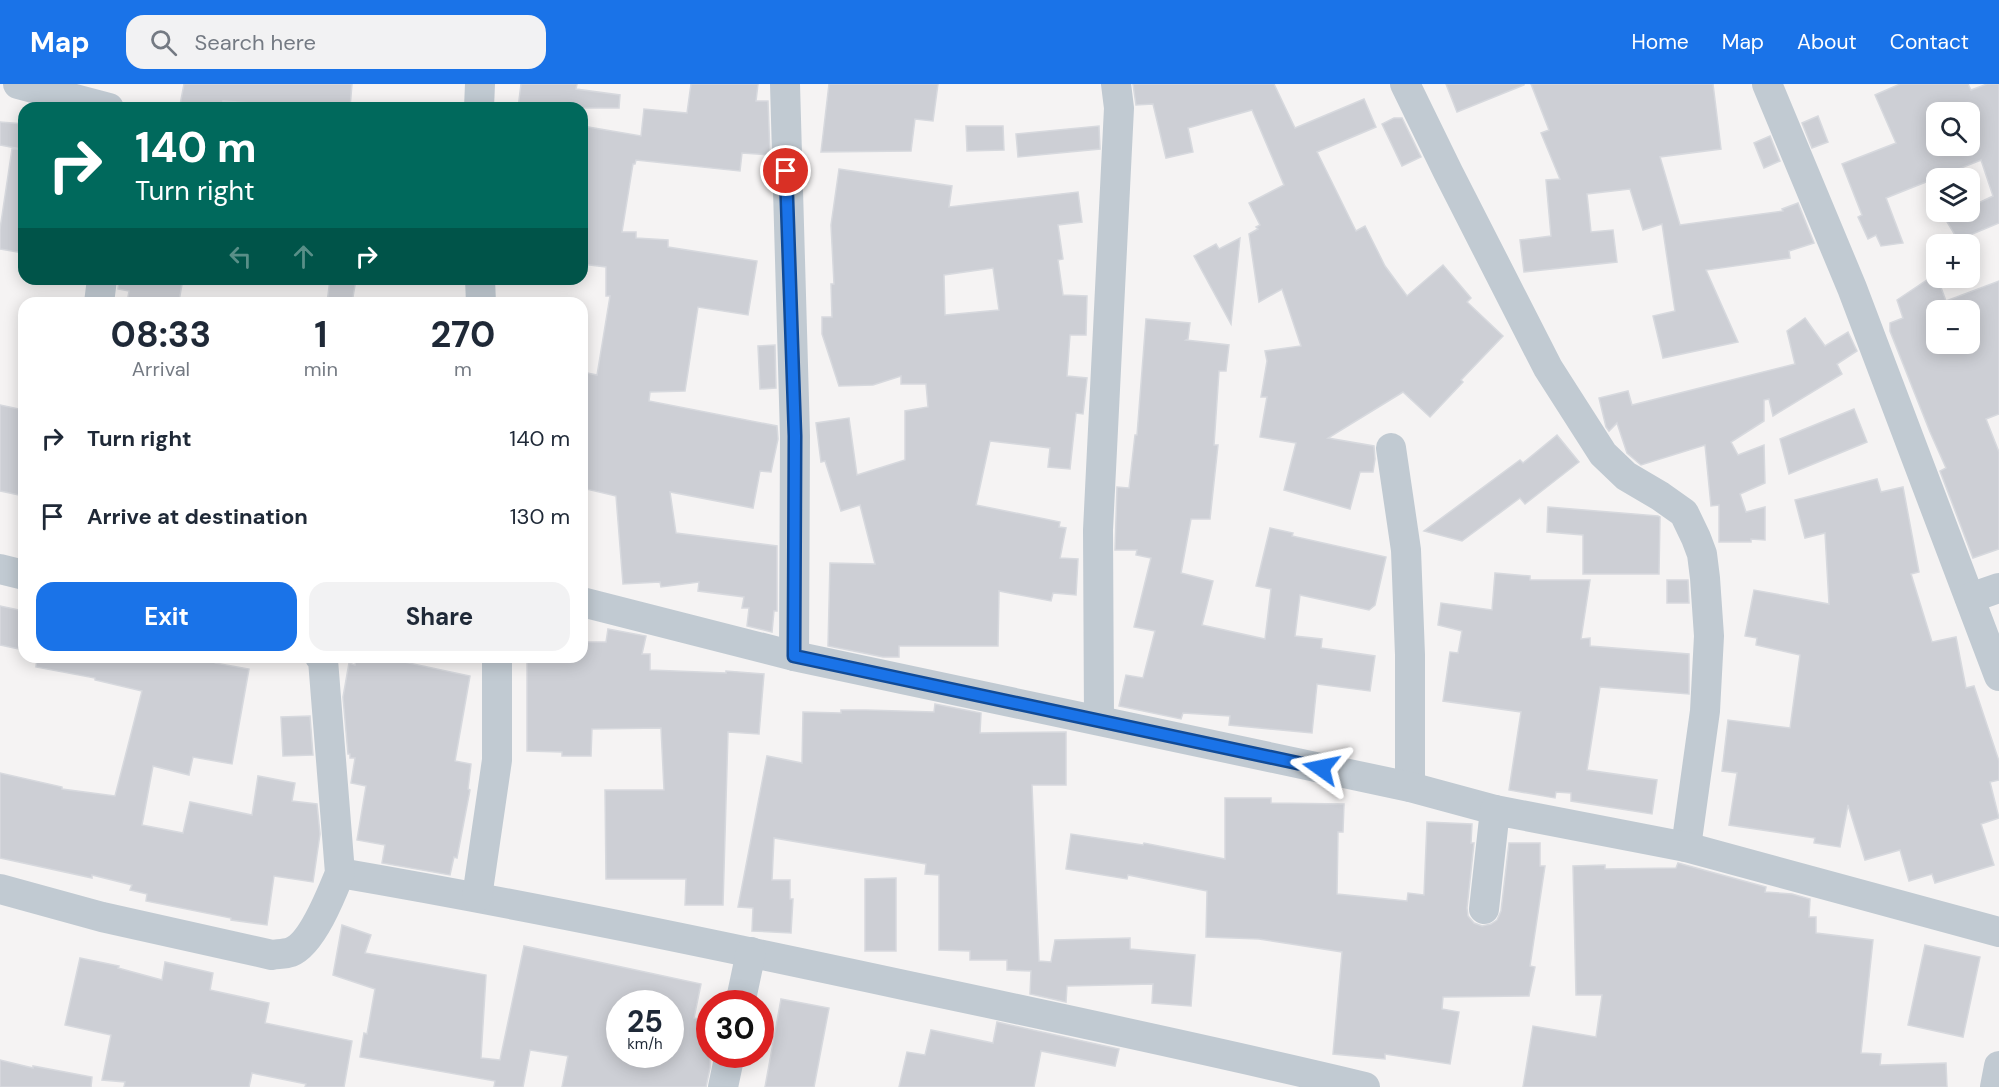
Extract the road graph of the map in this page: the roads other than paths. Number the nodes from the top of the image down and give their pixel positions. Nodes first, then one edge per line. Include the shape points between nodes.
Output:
1 (18, 84) edge
2 (480, 84) edge
3 (784, 84) edge
4 (1116, 84) edge
5 (1405, 84) edge
6 (1767, 84) edge
7 (86, 102) edge
8 (479, 102) edge
9 (1391, 448) dead end
10 (0, 569) edge
11 (18, 574) edge
12 (1999, 588) edge
13 (1970, 598) junction
14 (588, 604) edge
15 (794, 656) junction
16 (323, 663) edge
17 (497, 663) edge
18 (1999, 676) edge
19 (1099, 720) junction
20 (1410, 787) junction
21 (1495, 810) junction
22 (1686, 847) junction
23 (340, 873) junction
24 (0, 889) edge
25 (477, 897) junction
26 (1484, 909) dead end
27 (1999, 932) edge
28 (751, 952) junction
29 (744, 990) edge
30 (727, 1068) edge
31 (723, 1087) edge
32 (1365, 1087) edge

1 - 7 street
2 - 8 street
3 - 15 street via 795,436
4 - 19 street via 1119,120 1098,530
5 - 22 street via 1548,368 1603,454 1626,476 1684,513 1696,537 1702,554 1709,636 1705,711
6 - 13 street via 1852,288
9 - 20 street via 1406,550
10 - 11 street
12 - 13 street
13 - 18 street
14 - 15 street
15 - 19 street
16 - 23 street
17 - 25 street via 497,760
19 - 20 street
20 - 21 street
21 - 22 street
21 - 26 street
22 - 27 street
23 - 24 street via 308,937 292,952 272,955 102,917
23 - 25 street
25 - 28 street
28 - 29 street
28 - 32 street
30 - 31 street

